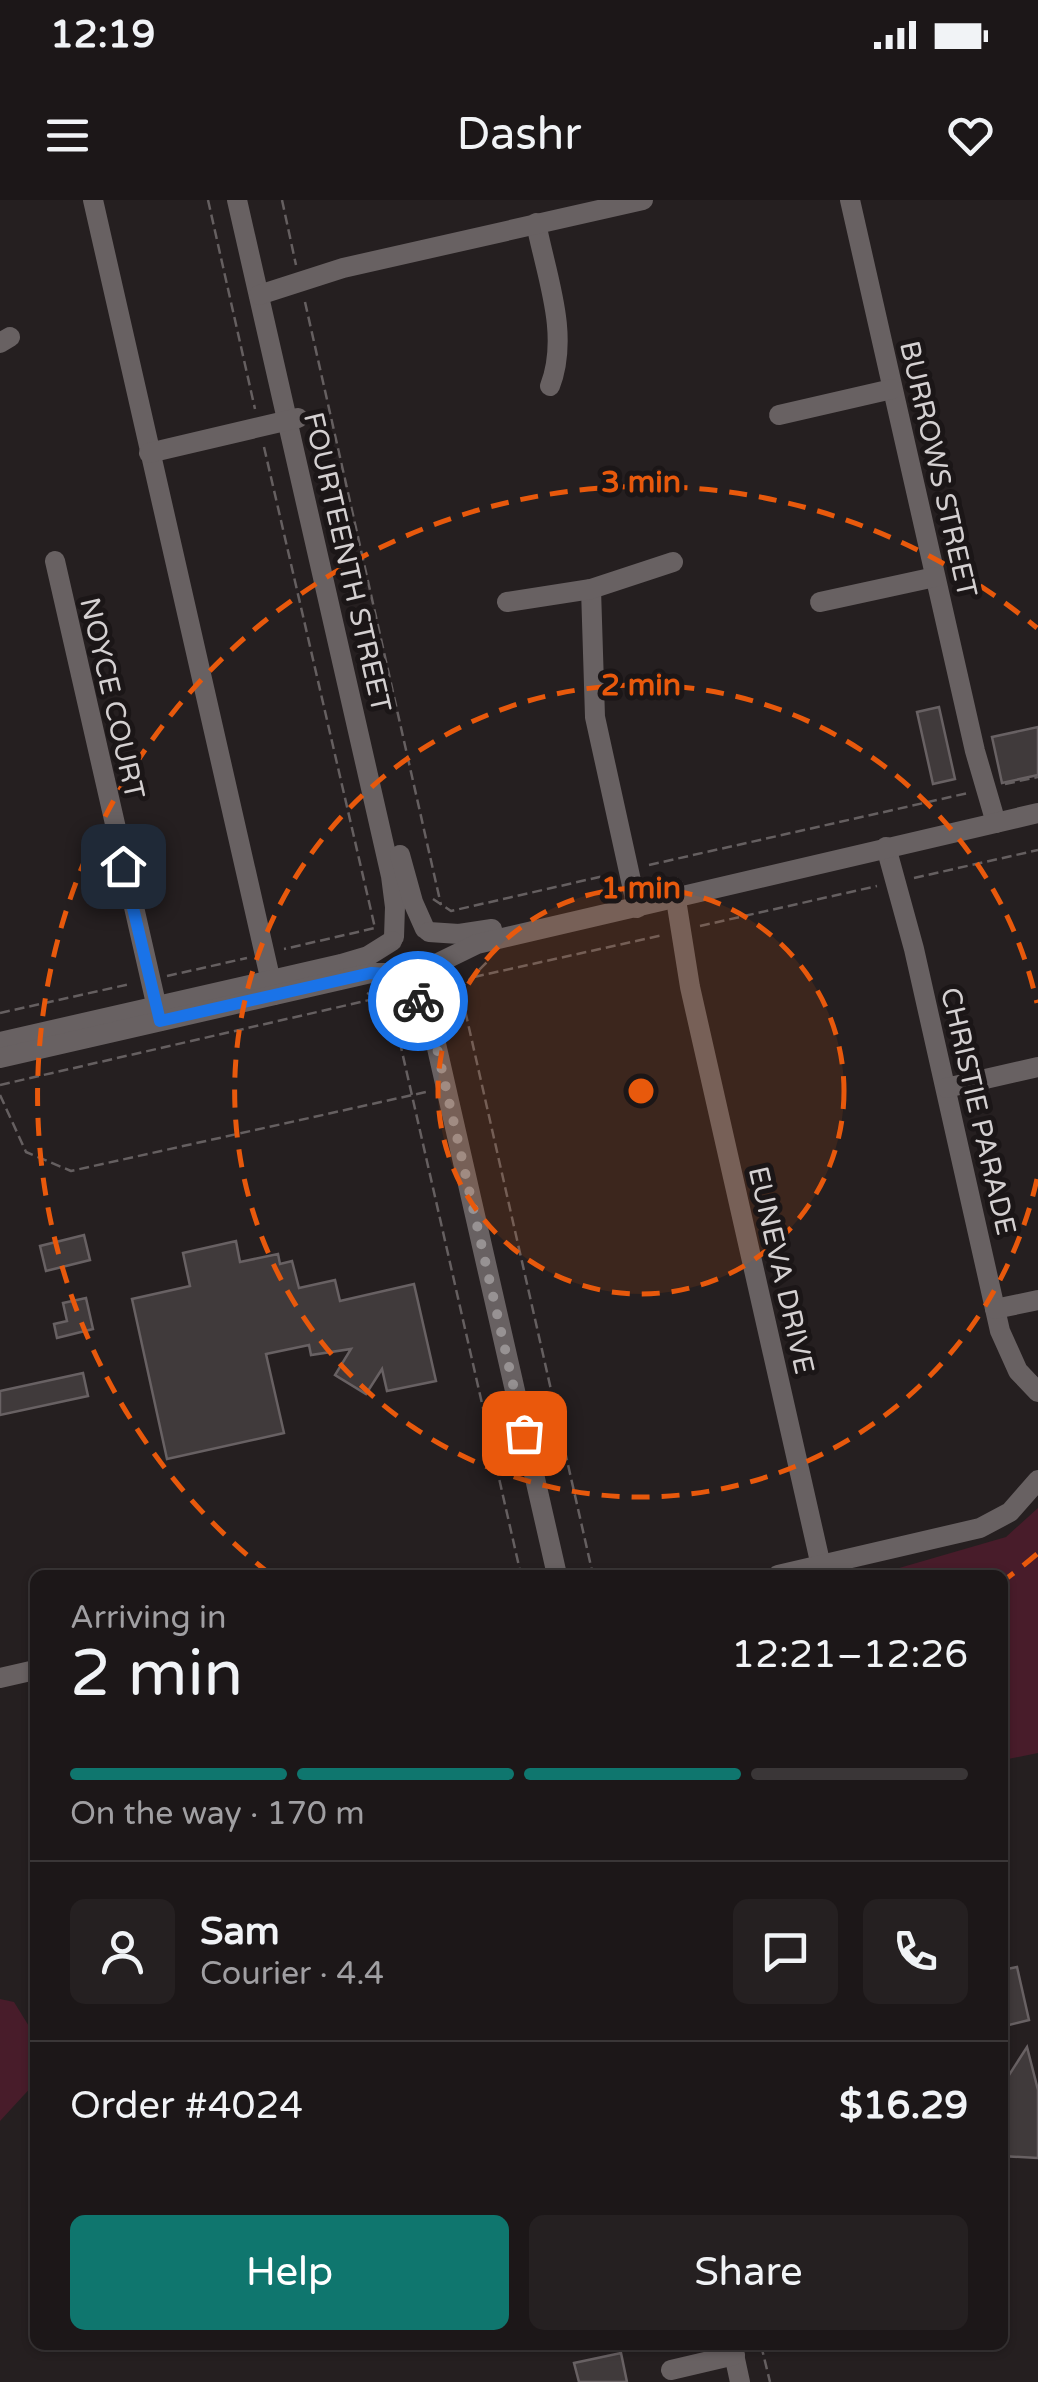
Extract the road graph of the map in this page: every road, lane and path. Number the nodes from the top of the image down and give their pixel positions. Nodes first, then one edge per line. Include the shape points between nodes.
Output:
1 (93, 200) edge
2 (208, 200) edge
3 (237, 200) edge
4 (251, 200) edge
5 (282, 200) edge
6 (643, 200) edge
7 (850, 200) edge
8 (536, 223) junction
9 (300, 279) junction
10 (264, 288) junction
11 (550, 386) dead end
12 (892, 389) junction
13 (779, 414) dead end
14 (294, 419) junction
15 (260, 427) junction
16 (150, 453) junction
17 (54, 561) dead end
18 (674, 562) dead end
19 (935, 577) junction
20 (591, 589) junction
21 (507, 602) dead end
22 (820, 602) dead end
23 (1038, 776) edge
24 (983, 789) junction
25 (1038, 813) edge
26 (991, 824) junction
27 (891, 846) junction
28 (1038, 850) edge
29 (628, 870) junction
30 (899, 881) junction
31 (669, 894) junction
32 (434, 899) dead end
33 (635, 902) junction
34 (441, 905) junction
35 (364, 931) dead end
36 (427, 931) junction
37 (677, 932) junction
38 (393, 939) junction
39 (435, 966) junction
40 (403, 974) junction
41 (149, 980) junction
42 (272, 988) junction
43 (0, 1013) edge
44 (158, 1014) junction
45 (434, 1035) junction
46 (0, 1042) edge
47 (0, 1058) edge
48 (1038, 1067) edge
49 (0, 1085) edge
50 (446, 1088) junction
51 (946, 1088) junction
52 (0, 1095) edge
53 (411, 1095) junction
54 (1038, 1300) edge
55 (995, 1309) junction
56 (1038, 1392) edge
57 (1038, 1480) edge
58 (821, 1566) junction
59 (519, 1570) edge
60 (556, 1570) edge
61 (592, 1570) edge
62 (802, 1570) edge
63 (30, 1671) edge
64 (0, 1678) edge
65 (733, 2350) edge
66 (763, 2350) edge
67 (670, 2370) dead end
68 (740, 2382) edge
69 (770, 2382) edge

1 - 16 street
2 - 15 path
3 - 10 street, FOURTEENTH STREET
4 - 10 street, FOURTEENTH STREET
5 - 9 path
6 - 8 street
7 - 12 street, BURROWS STREET
8 - 9 street
8 - 11 street via 558,332 559,360
9 - 10 street
9 - 34 path
10 - 14 street, FOURTEENTH STREET
12 - 13 street
12 - 19 street, BURROWS STREET
14 - 15 street
14 - 36 street, FOURTEENTH STREET via 404,874
14 - 38 street, FOURTEENTH STREET via 392,876
15 - 16 street
15 - 35 path via 372,913 374,928
16 - 42 street
17 - 41 street, NOYCE COURT
18 - 20 street
19 - 22 street
19 - 24 street, BURROWS STREET
20 - 21 street
20 - 29 street via 595,717
23 - 24 path
24 - 26 street, BURROWS STREET
24 - 29 path
25 - 26 street
26 - 27 street
27 - 30 street, CHRISTIE PARADE
27 - 31 street via 820,862 780,863
28 - 30 path
29 - 33 street
29 - 34 path via 451,911
30 - 37 path
30 - 51 street, CHRISTIE PARADE
31 - 33 street
31 - 37 street, EUNEVA DRIVE
32 - 34 path
33 - 36 street via 476,932
33 - 39 street via 477,944
36 - 38 street via 412,927
36 - 39 street via 438,943
37 - 58 street, EUNEVA DRIVE
37 - 61 path via 474,977 460,989
38 - 40 street via 389,955
38 - 42 street via 368,956
39 - 40 street via 421,976
39 - 45 street
40 - 42 street
40 - 45 street
41 - 43 path
41 - 44 street, NOYCE COURT
42 - 44 street
44 - 46 street
44 - 47 street
45 - 50 street
48 - 51 street
49 - 53 path via 378,998 392,1005
50 - 53 path
50 - 60 street
51 - 55 street, CHRISTIE PARADE
52 - 53 path via 26,1152 71,1171
53 - 59 path
54 - 55 street
55 - 56 street, CHRISTIE PARADE via 1010,1359
57 - 58 street via 1010,1512 980,1528
58 - 62 street
63 - 64 street
65 - 67 street
65 - 68 street
66 - 69 path

